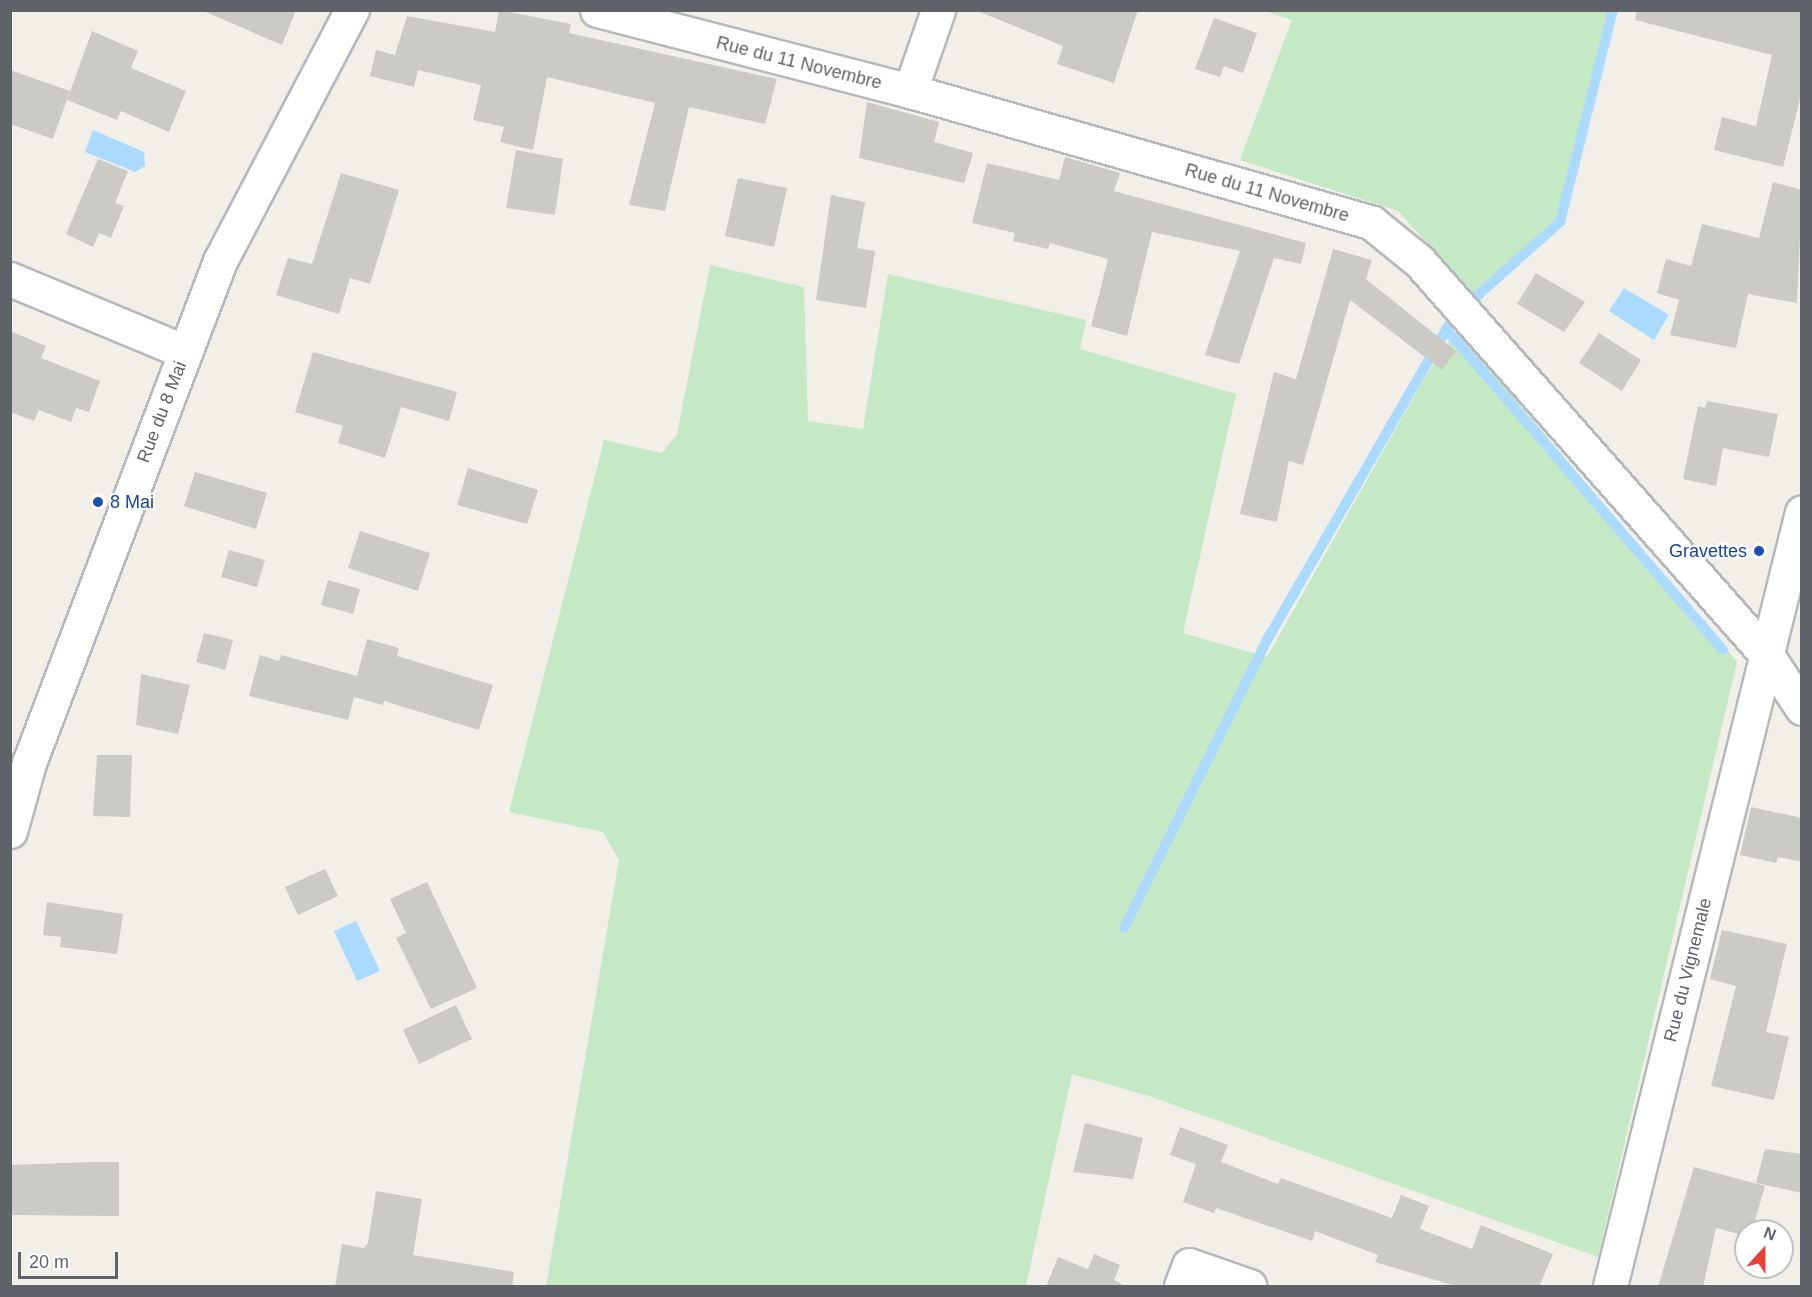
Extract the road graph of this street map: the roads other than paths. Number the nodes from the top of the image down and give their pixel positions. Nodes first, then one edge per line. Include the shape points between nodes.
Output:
1 (352, 10) edge
2 (597, 10) edge
3 (938, 10) edge
4 (910, 91) junction
5 (10, 279) edge
6 (185, 352) junction
7 (1802, 512) edge
8 (1766, 654) junction
9 (1802, 708) edge
10 (10, 831) edge
11 (1181, 1287) edge
12 (1249, 1287) edge
13 (1610, 1287) edge

1 - 6 street, Rue du 8 Mai via 220,261
2 - 4 street, Rue du 11 Novembre
3 - 4 street
4 - 8 street, Rue du 11 Novembre via 1372,224 1391,236
5 - 6 street
6 - 10 street, Rue du 8 Mai via 29,763
7 - 8 street, Rue du Vignemale
8 - 9 street, Rue du 11 Novembre
8 - 13 street, Rue du Vignemale
11 - 12 street via 1189,1265

